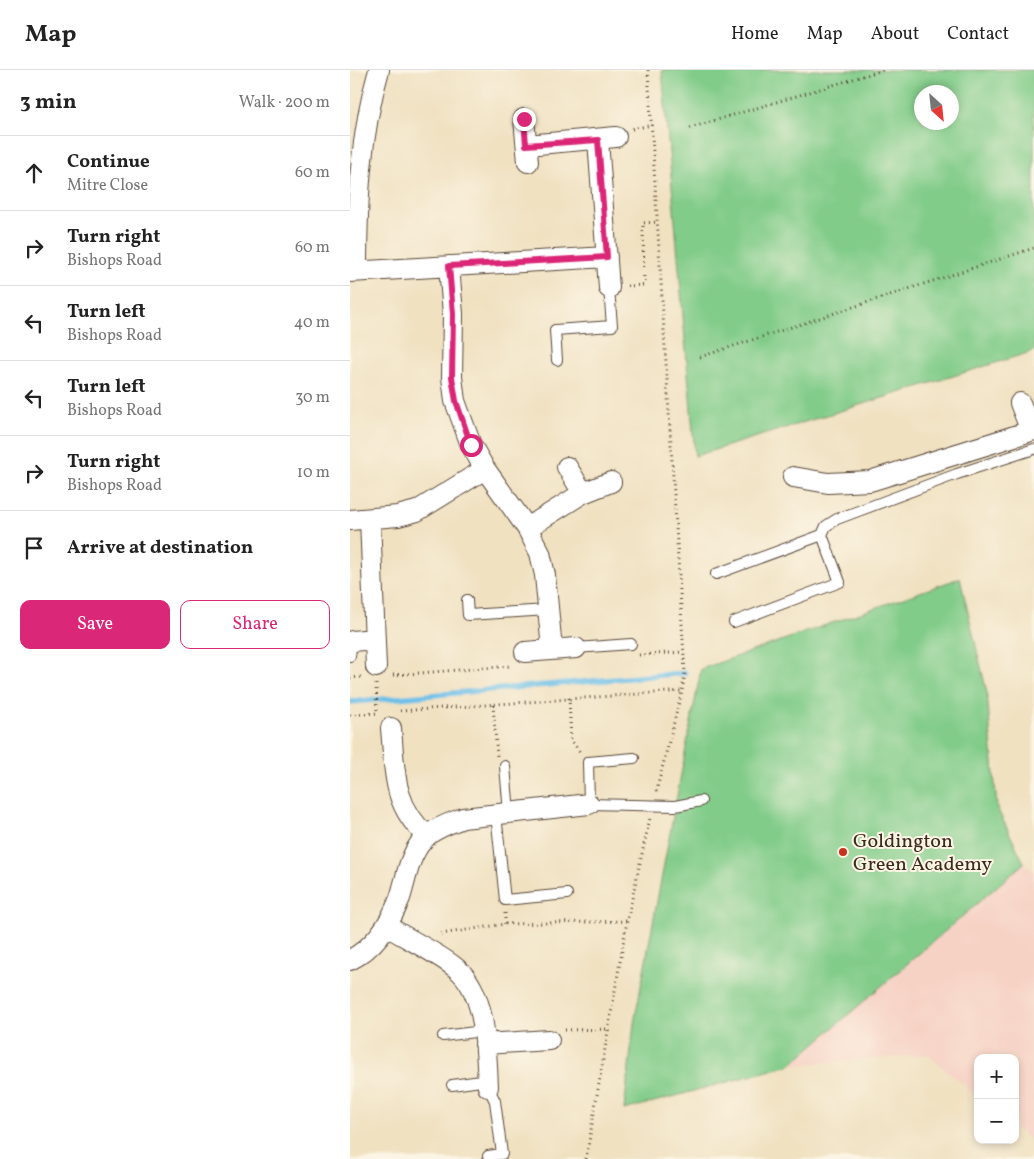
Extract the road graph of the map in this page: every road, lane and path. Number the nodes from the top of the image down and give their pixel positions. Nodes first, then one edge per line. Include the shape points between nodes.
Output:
1 (379, 70) edge
2 (648, 70) edge
3 (883, 70) edge
4 (524, 119) dead end
5 (652, 126) junction
6 (639, 128) dead end
7 (690, 128) dead end
8 (658, 222) junction
9 (1034, 248) edge
10 (607, 257) junction
11 (449, 266) junction
12 (353, 271) edge
13 (609, 288) junction
14 (700, 357) dead end
15 (557, 360) dead end
16 (1020, 404) dead end
17 (1033, 436) edge
18 (568, 467) dead end
19 (485, 470) junction
20 (793, 477) dead end
21 (611, 482) dead end
22 (583, 493) junction
23 (370, 519) junction
24 (350, 520) edge
25 (527, 528) junction
26 (822, 535) junction
27 (716, 574) dead end
28 (467, 600) dead end
29 (548, 610) junction
30 (734, 622) dead end
31 (374, 639) junction
32 (631, 644) dead end
33 (351, 648) edge
34 (576, 648) joint
35 (552, 650) junction
36 (525, 652) dead end
37 (376, 672) joint
38 (682, 691) junction
39 (569, 698) junction
40 (493, 705) junction
41 (377, 713) junction
42 (350, 715) edge
43 (391, 717) junction
44 (634, 758) dead end
45 (588, 762) junction
46 (505, 766) joint
47 (701, 801) dead end
48 (589, 804) junction
49 (653, 804) junction
50 (502, 814) junction
51 (427, 836) junction
52 (567, 894) dead end
53 (627, 921) junction
54 (387, 926) junction
55 (408, 939) junction
56 (350, 960) edge
57 (608, 1028) junction
58 (443, 1036) dead end
59 (484, 1037) junction
60 (548, 1040) joint
61 (488, 1083) junction
62 (452, 1085) dead end
63 (488, 1156) dead end
64 (586, 1159) edge

1 - 12 street via 366,133
2 - 5 path
3 - 7 path
4 - 10 street via 527,154 607,138
5 - 6 path
5 - 8 path
8 - 13 path via 643,223 644,285
8 - 38 path via 685,673
9 - 14 path
10 - 11 street
10 - 13 street
11 - 12 street
11 - 19 street via 453,314 452,377 456,401 471,445
13 - 15 lane via 612,326 555,330
16 - 17 street
17 - 20 street via 954,455 870,481 828,482
17 - 26 lane via 957,474 836,519 826,526
18 - 22 street
19 - 23 street via 418,511
19 - 25 street
21 - 22 street
22 - 25 street
23 - 24 street
23 - 31 street
25 - 29 street via 540,553
26 - 27 lane
26 - 30 lane via 840,582
28 - 29 lane via 468,615
29 - 35 street
31 - 33 street
31 - 37 street
32 - 34 lane
34 - 35 street
35 - 36 street
37 - 41 path
38 - 39 path
38 - 49 path
39 - 40 path
39 - 45 path via 571,740
40 - 43 path
40 - 46 path via 497,756
41 - 42 path
41 - 43 path
43 - 51 street via 397,790 412,824
44 - 45 lane
45 - 48 lane
46 - 50 lane
47 - 49 lane via 675,806
48 - 49 lane
48 - 50 street
49 - 53 path
50 - 51 street via 463,818
50 - 52 lane via 505,900
51 - 54 street via 415,852
53 - 55 path via 505,924
53 - 57 path
54 - 55 street
54 - 56 street via 372,945
55 - 59 street via 457,968 470,983 478,999
57 - 60 path via 556,1031
57 - 64 path
58 - 59 lane
59 - 60 street
59 - 61 street
61 - 62 lane
61 - 63 lane via 495,1101 502,1154

